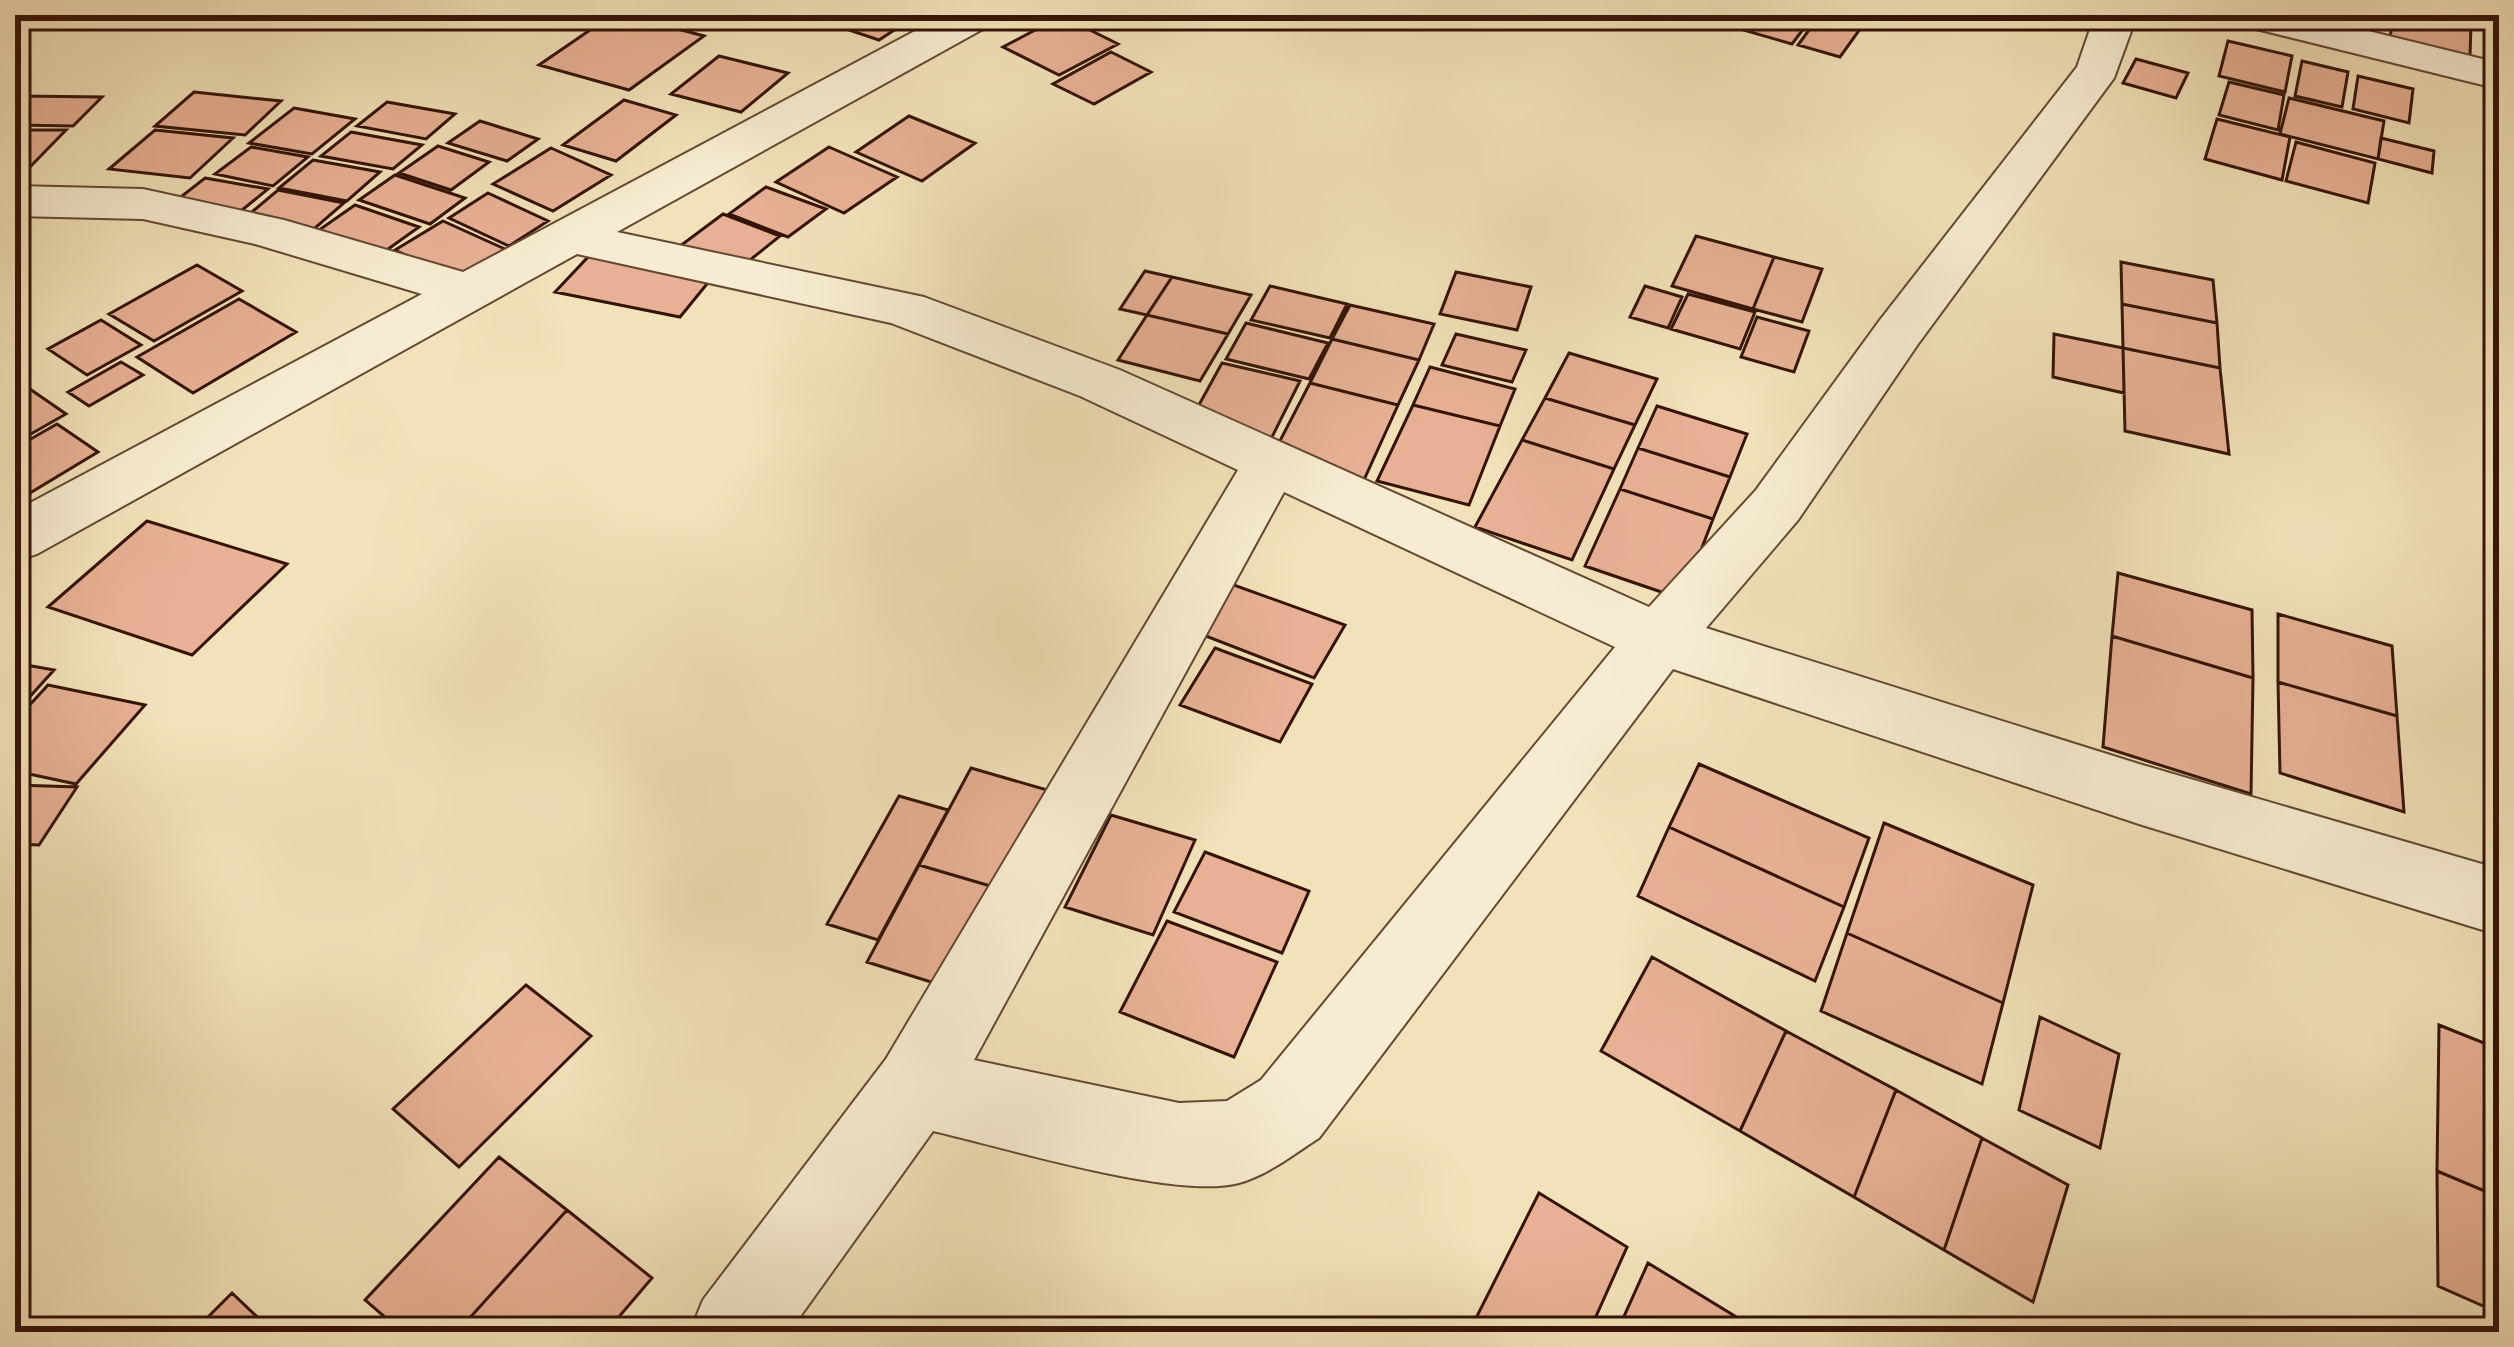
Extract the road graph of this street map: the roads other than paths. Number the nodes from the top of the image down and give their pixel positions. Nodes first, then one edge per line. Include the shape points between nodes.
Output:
1 (977, 15) edge
2 (2116, 15) edge
3 (2251, 15) edge
4 (2499, 76) edge
5 (15, 201) edge
6 (568, 237) junction
7 (466, 290) junction
8 (1270, 465) junction
9 (15, 538) edge
10 (1659, 639) junction
11 (2499, 902) edge
12 (914, 1087) junction
13 (735, 1332) edge

1 - 6 street
2 - 10 street via 2098,69 1777,505
3 - 4 street
5 - 7 street via 143,205 266,231
6 - 7 street
6 - 8 street via 905,309 1100,383
7 - 9 street
8 - 10 street
8 - 12 street
10 - 11 street
10 - 12 street via 1290,1109 1237,1142 1179,1145
12 - 13 street

